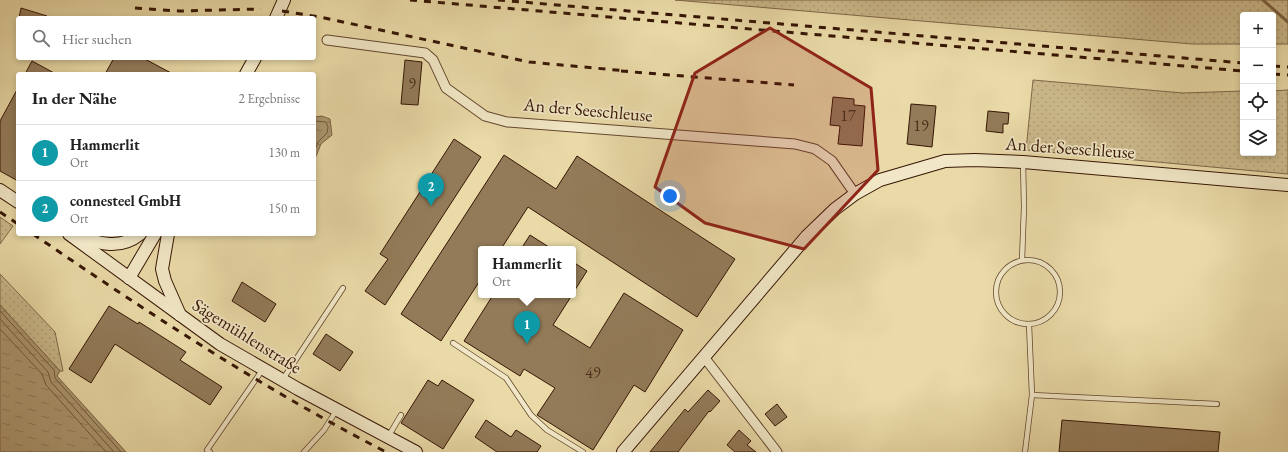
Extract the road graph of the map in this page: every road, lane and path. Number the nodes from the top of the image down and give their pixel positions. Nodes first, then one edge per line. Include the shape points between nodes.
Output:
1 (284, 0) edge
2 (277, 16) edge
3 (327, 40) dead end
4 (254, 60) edge
5 (247, 72) edge
6 (1023, 162) junction
7 (1288, 185) edge
8 (0, 190) edge
9 (855, 194) junction
10 (16, 201) edge
11 (72, 236) edge
12 (80, 236) edge
13 (137, 236) edge
14 (154, 236) edge
15 (168, 236) edge
16 (1022, 260) junction
17 (129, 278) junction
18 (343, 288) dead end
19 (180, 316) junction
20 (1030, 324) junction
21 (453, 343) dead end
22 (704, 357) junction
23 (262, 369) junction
24 (282, 380) junction
25 (1032, 395) junction
26 (1217, 404) dead end
27 (337, 410) junction
28 (401, 415) dead end
29 (388, 437) junction
30 (210, 452) edge
31 (304, 452) edge
32 (416, 452) edge
33 (583, 452) edge
34 (623, 452) edge
35 (777, 452) edge
36 (1025, 452) edge

1 - 2 street
3 - 9 street, An der Seeschleuse via 425,53 433,60 446,88 485,116 507,122 794,144 815,149 832,161
4 - 5 street
6 - 7 street, An der Seeschleuse
6 - 9 street, An der Seeschleuse via 945,162 880,180
6 - 16 lane
8 - 10 street
9 - 22 street, An der Seeschleuse via 807,236
11 - 17 street, Sägemühlenstraße
12 - 13 street via 109,245 125,243
14 - 17 street
15 - 19 street via 162,269
16 - 20 lane via 1004,270 998,281 996,296 1002,310 1012,320
16 - 20 lane via 1042,263 1052,270 1058,280 1060,296 1055,310 1045,319
17 - 19 street, Sägemühlenstraße
18 - 24 lane
19 - 23 street, Sägemühlenstraße
20 - 25 lane
21 - 33 lane via 506,378 531,415 547,430
22 - 34 street, An der Seeschleuse
22 - 35 street
23 - 24 street, Sägemühlenstraße
23 - 30 lane via 207,450
24 - 27 street, Sägemühlenstraße
25 - 26 lane
25 - 36 lane
27 - 29 street, Sägemühlenstraße
27 - 31 lane via 324,430
28 - 29 lane
29 - 32 street, Sägemühlenstraße

